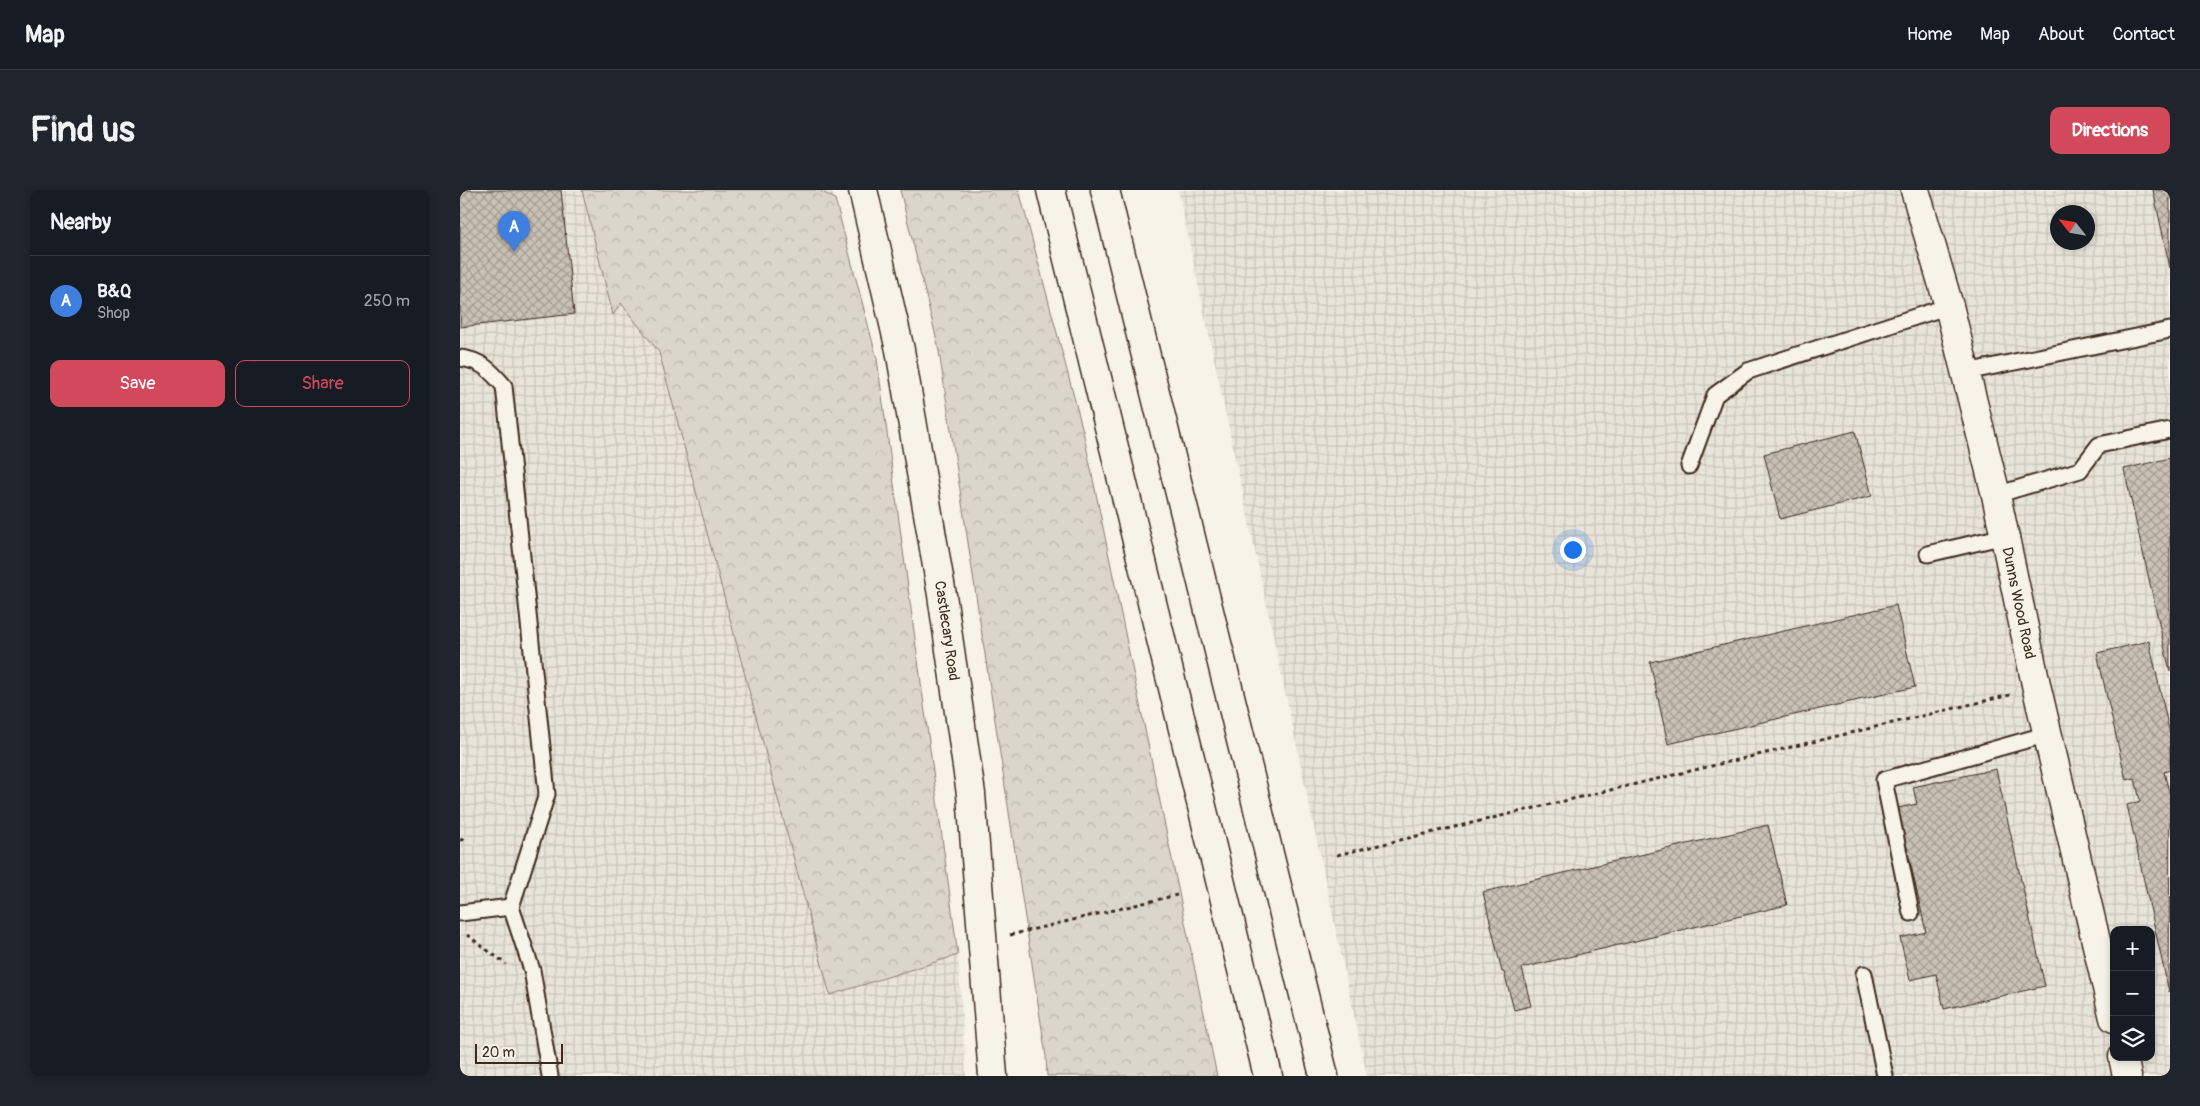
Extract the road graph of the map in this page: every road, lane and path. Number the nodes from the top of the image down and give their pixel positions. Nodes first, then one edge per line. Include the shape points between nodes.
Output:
1 (863, 190) edge
2 (1051, 190) edge
3 (1105, 190) edge
4 (1915, 190) edge
5 (1949, 306) junction
6 (2170, 330) edge
7 (460, 358) edge
8 (1966, 372) junction
9 (2170, 430) edge
10 (1689, 466) dead end
11 (1996, 495) junction
12 (2004, 536) junction
13 (1928, 554) dead end
14 (2037, 689) junction
15 (2048, 734) junction
16 (468, 839) dead end
17 (460, 840) edge
18 (1337, 855) dead end
19 (1177, 895) dead end
20 (511, 907) junction
21 (1911, 912) dead end
22 (460, 913) edge
23 (460, 935) edge
24 (982, 942) junction
25 (510, 970) dead end
26 (1864, 974) dead end
27 (2114, 1016) edge
28 (2124, 1061) edge
29 (550, 1076) edge
30 (993, 1076) edge
31 (1268, 1076) edge
32 (1324, 1076) edge
33 (1885, 1076) edge
34 (2127, 1076) edge

1 - 24 main road, Castlecary Road via 900,350 942,595 971,794
2 - 31 main road
3 - 32 main road
4 - 5 main road, Dunns Wood Road
5 - 8 main road, Dunns Wood Road
5 - 10 lane via 1748,371 1715,395
6 - 8 lane
7 - 20 lane via 477,361 492,371 504,386 547,794
8 - 11 main road, Dunns Wood Road
9 - 11 lane via 2098,445 2080,470
11 - 12 main road, Dunns Wood Road
12 - 13 lane
12 - 14 main road, Dunns Wood Road
14 - 15 main road, Dunns Wood Road
14 - 18 path
15 - 21 lane via 1884,780
15 - 27 main road, Dunns Wood Road
16 - 17 path
19 - 24 path
20 - 22 lane
20 - 29 lane via 532,970
23 - 25 path via 474,939
24 - 30 main road, Castlecary Road
26 - 33 lane
28 - 34 main road

